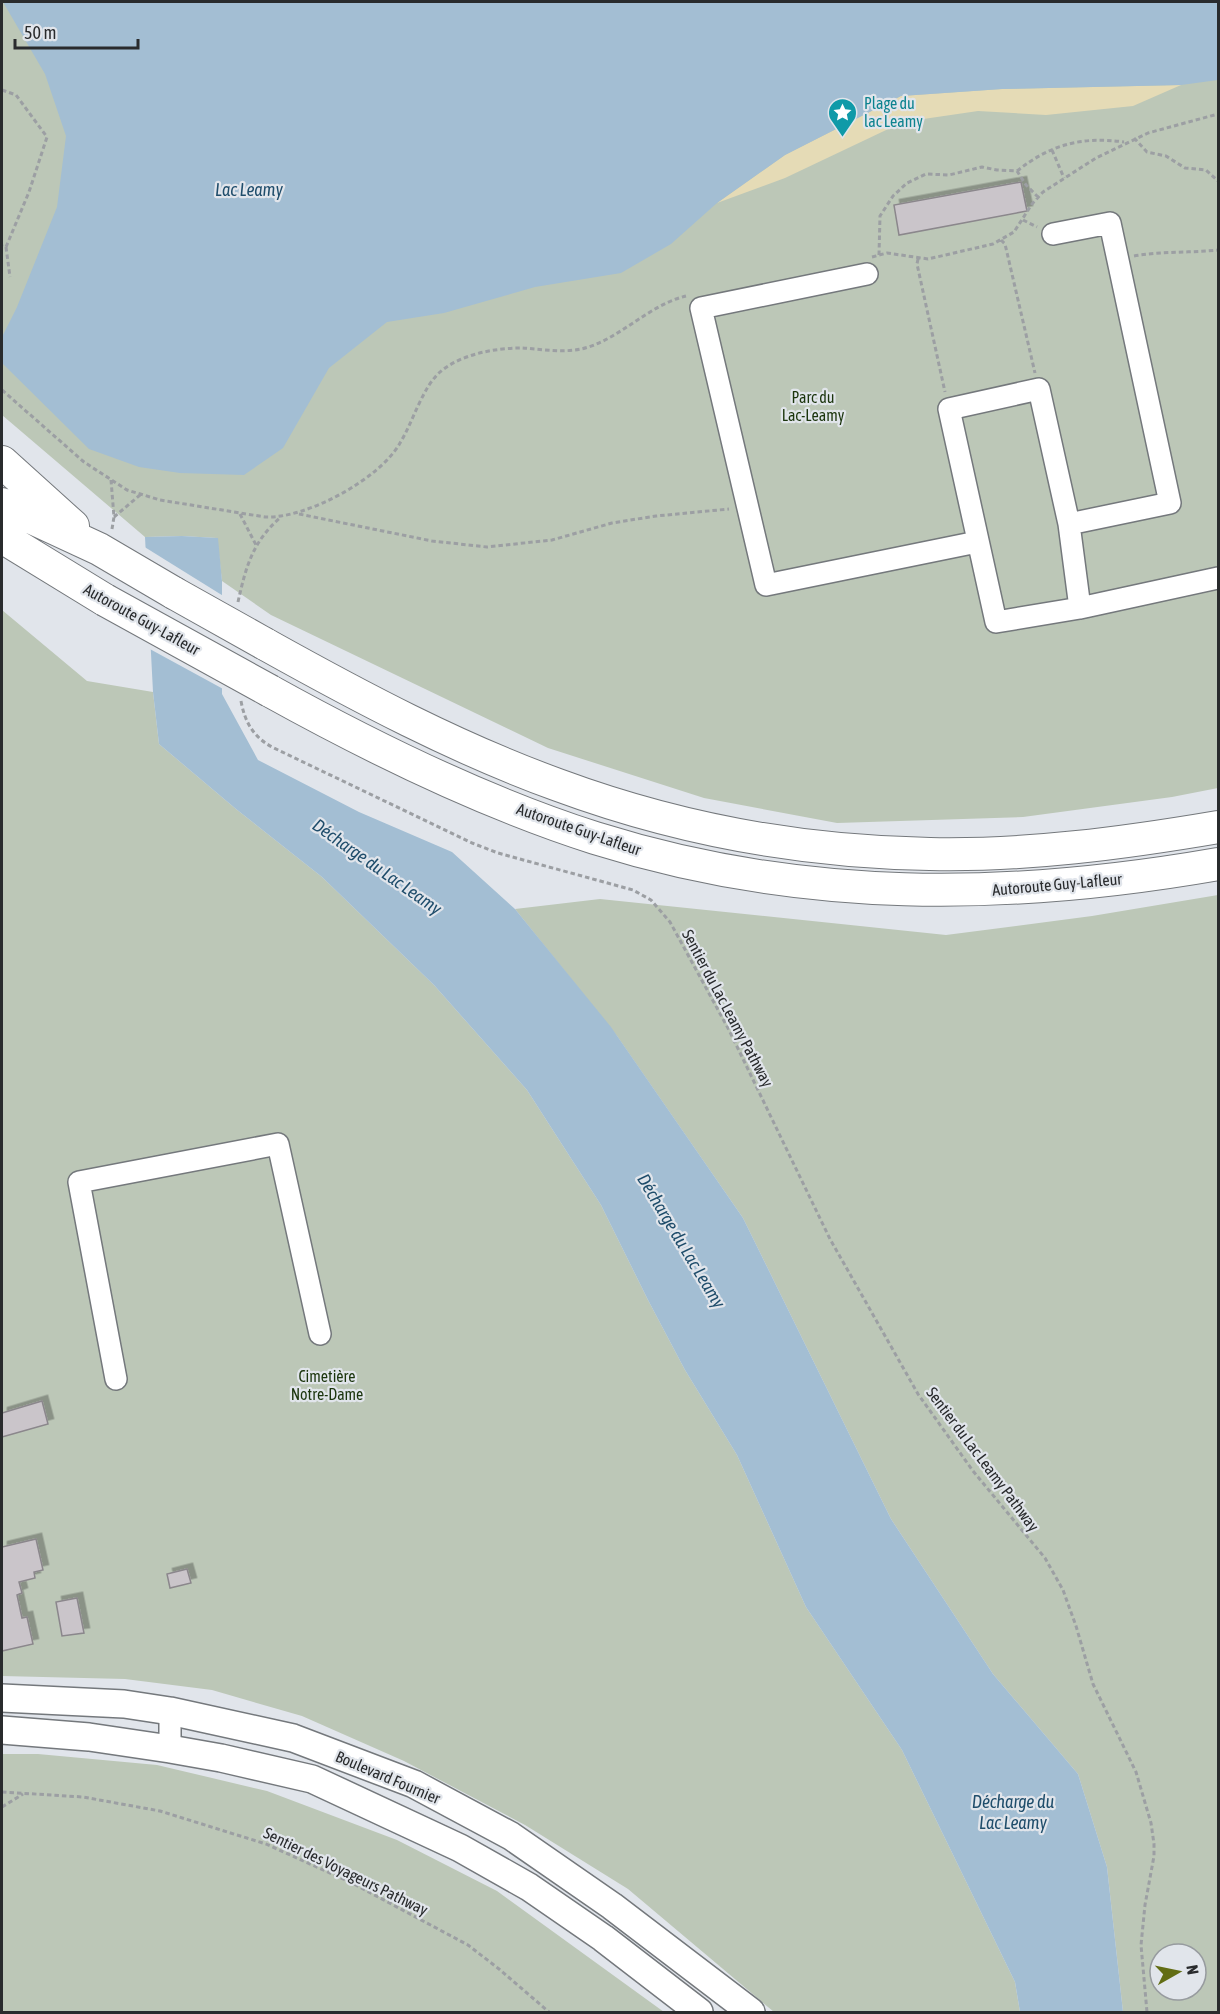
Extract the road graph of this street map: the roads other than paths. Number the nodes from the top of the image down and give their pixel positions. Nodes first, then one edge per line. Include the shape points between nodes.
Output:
1 (1053, 234) dead end
2 (867, 274) road end
3 (2, 462) edge
4 (2, 504) edge
5 (1069, 524) junction
6 (2, 537) edge
7 (105, 539) junction
8 (977, 542) junction
9 (2, 556) edge
10 (1218, 578) edge
11 (105, 600) junction
12 (1080, 608) junction
13 (1218, 827) edge
14 (1218, 864) edge
15 (320, 1334) dead end
16 (116, 1379) dead end
17 (2, 1698) edge
18 (170, 1711) junction
19 (2, 1730) edge
20 (170, 1749) junction
21 (699, 2013) edge
22 (751, 2013) edge

1 - 5 lane via 1110,223 1170,503
2 - 8 lane via 701,308 766,585
3 - 7 highway
4 - 7 highway, Autoroute Guy-Lafleur
5 - 8 lane via 1038,389 949,409
5 - 12 lane
6 - 11 highway, Autoroute Guy-Lafleur
7 - 13 highway, Autoroute Guy-Lafleur, bridge via 265,644 408,721 496,761 601,800 728,833 857,850 949,854 1085,846
8 - 12 lane via 996,622
9 - 11 highway
10 - 12 lane
11 - 14 highway, Autoroute Guy-Lafleur, bridge via 270,691 411,762 544,820 615,844 727,871 831,886 956,891 1088,883
15 - 16 lane via 278,1144 79,1182
17 - 18 main road, Boulevard Fournier via 124,1704
18 - 20 lane
18 - 22 main road, Boulevard Fournier via 293,1738 414,1784 511,1836 612,1906
19 - 20 main road, Boulevard Fournier
20 - 21 main road, Boulevard Fournier via 312,1779 460,1848 529,1887 603,1938

